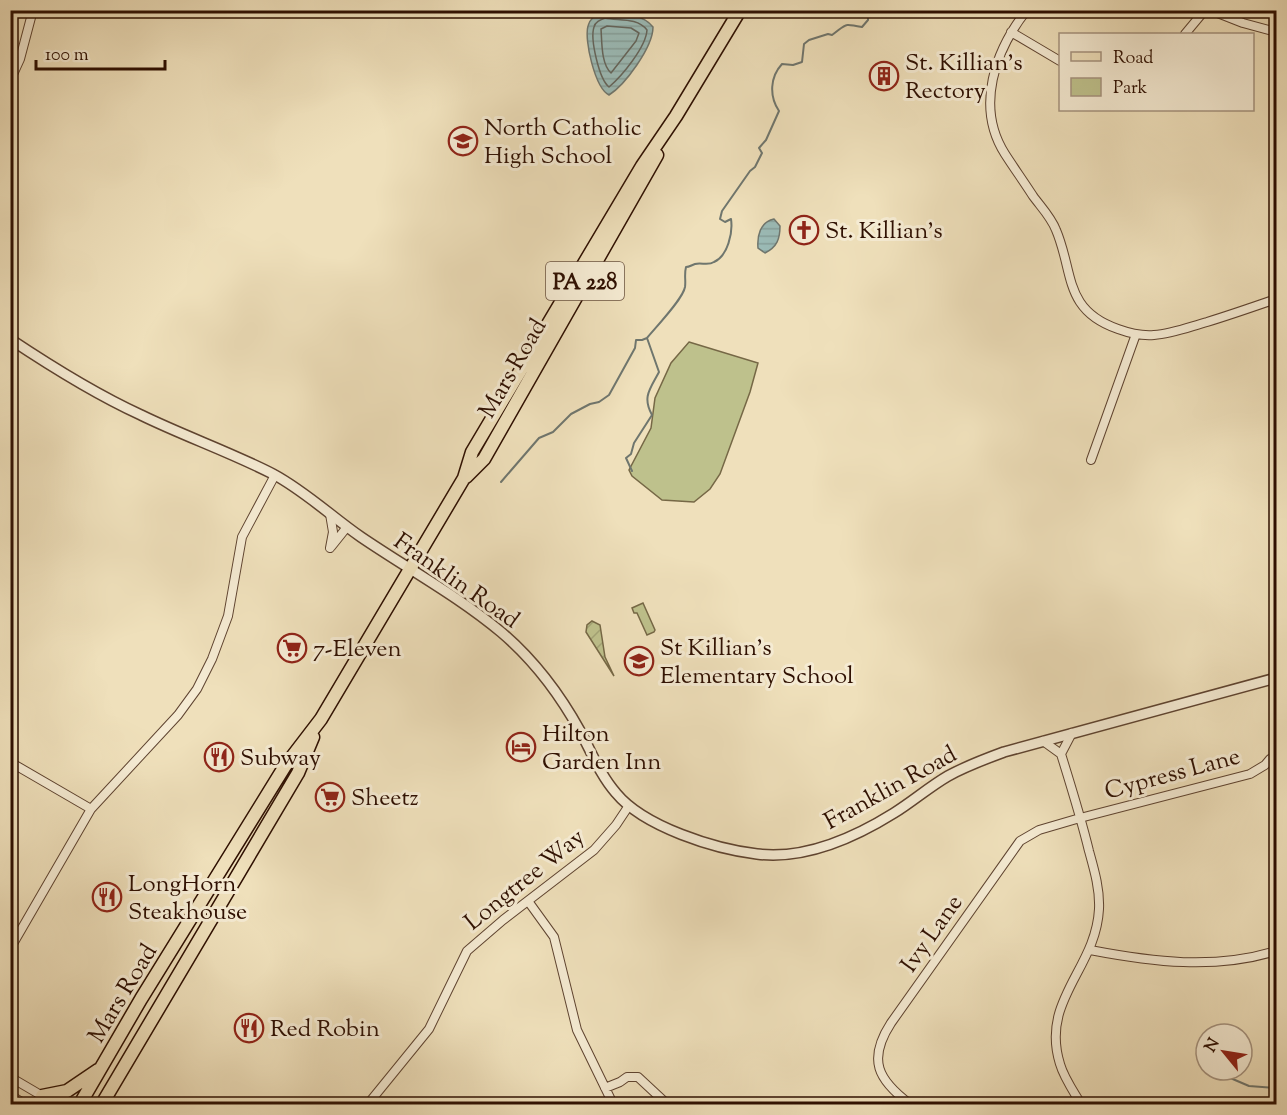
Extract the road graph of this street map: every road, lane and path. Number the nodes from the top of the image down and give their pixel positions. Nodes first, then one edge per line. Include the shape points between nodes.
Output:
1 (33, 10) edge
2 (740, 10) edge
3 (1027, 10) edge
4 (1205, 10) edge
5 (1210, 10) edge
6 (1011, 32) junction
7 (1276, 32) edge
8 (1186, 33) edge
9 (1059, 60) edge
10 (10, 81) edge
11 (1276, 299) edge
12 (1136, 334) junction
13 (10, 339) edge
14 (1091, 460) dead end
15 (275, 475) junction
16 (330, 514) junction
17 (347, 527) junction
18 (410, 570) junction
19 (1276, 678) edge
20 (319, 722) junction
21 (1072, 733) junction
22 (1043, 741) junction
23 (1061, 754) junction
24 (1270, 759) dead end
25 (10, 762) edge
26 (628, 807) junction
27 (92, 809) junction
28 (1080, 818) junction
29 (528, 901) junction
30 (10, 949) edge
31 (1090, 950) junction
32 (1276, 951) edge
33 (101, 1068) junction
34 (10, 1077) edge
35 (117, 1078) junction
36 (605, 1088) junction
37 (10, 1095) edge
38 (42, 1096) junction
39 (26, 1104) edge
40 (56, 1104) edge
41 (80, 1104) edge
42 (102, 1104) edge
43 (114, 1104) edge
44 (368, 1104) edge
45 (613, 1104) edge
46 (667, 1104) edge
47 (910, 1104) edge
48 (1081, 1104) edge

1 - 10 street
2 - 18 main road, Mars Road / PA 228 via 472,452 464,478
3 - 6 street
4 - 8 street
5 - 7 street
6 - 9 street
6 - 12 street via 997,58 992,84 990,102 995,133 1003,152 1057,231 1070,281 1085,309 1116,328
11 - 12 street via 1172,333
12 - 14 street
13 - 15 street, Franklin Road via 138,414
15 - 16 street, Franklin Road
15 - 27 street via 242,537 228,616 196,690
16 - 17 street, Franklin Road
16 - 17 street via 330,548
17 - 18 street, Franklin Road
18 - 20 main road, Mars Road / PA 228
18 - 26 street, Franklin Road via 499,630 541,672 570,713 614,792
19 - 21 street, Franklin Road
20 - 33 main road, Mars Road / PA 228 via 285,766
20 - 35 main road, Mars Road / PA 228 via 298,773
21 - 22 street, Franklin Road
21 - 23 street
22 - 23 street
22 - 26 street, Franklin Road via 974,762 893,814 842,840 788,854 760,855 728,849 678,833
23 - 28 street
24 - 28 street, Cypress Lane via 1250,774
25 - 27 street
26 - 29 street, Longtree Way via 594,850
27 - 30 street
28 - 31 street via 1098,892 1098,923
28 - 47 street, Ivy Lane via 1039,830 1020,841 886,1031 879,1068 885,1083
29 - 36 street via 554,937 577,1030
29 - 44 street, Longtree Way via 467,951 429,1029
31 - 32 street via 1145,960 1201,964
31 - 48 street via 1062,999 1056,1027 1060,1067
33 - 38 main road via 67,1091
33 - 41 main road, Mars Road / PA 228
34 - 38 street
35 - 42 main road, Mars Road / PA 228
35 - 43 main road
36 - 45 street
36 - 46 street via 627,1077 638,1077
37 - 39 street
38 - 40 street

